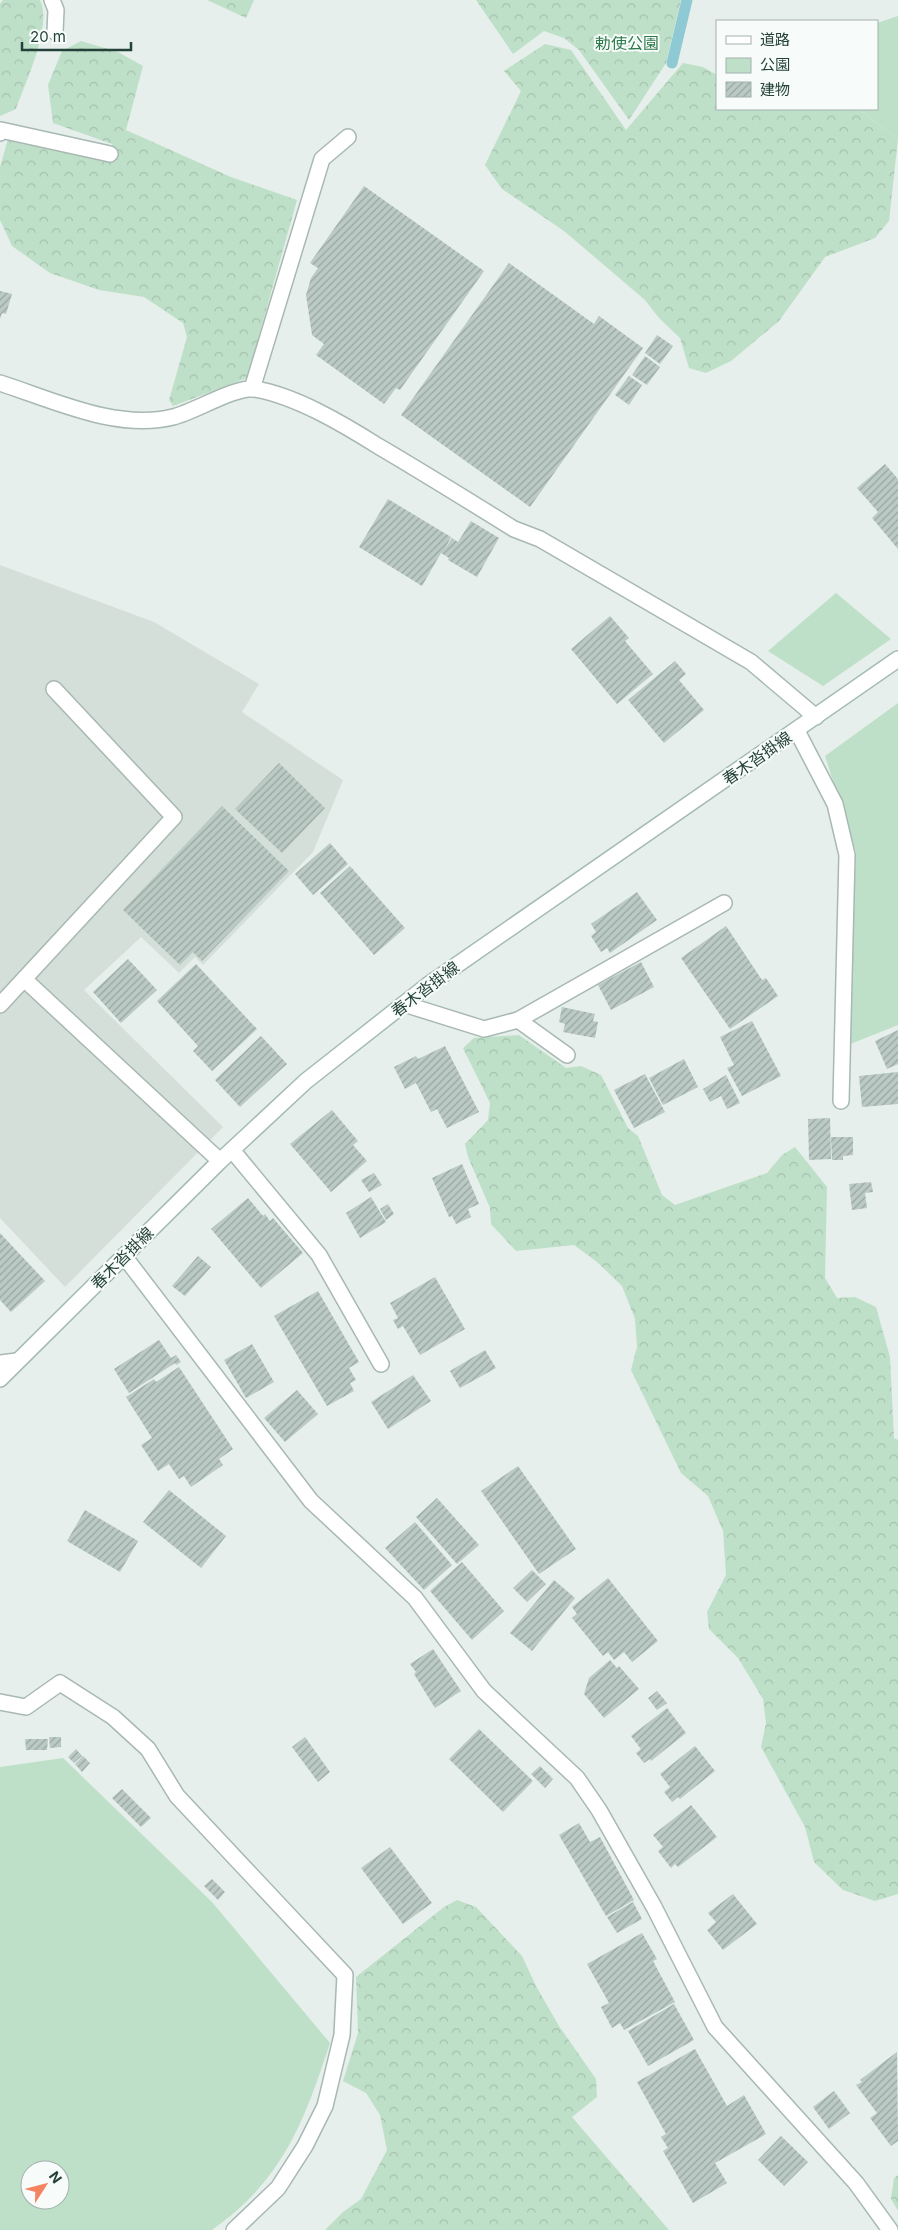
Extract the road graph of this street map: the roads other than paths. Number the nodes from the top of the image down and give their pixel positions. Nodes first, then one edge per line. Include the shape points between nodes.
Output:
1 (52, 0) edge
2 (55, 32) dead end
3 (0, 133) edge
4 (348, 137) dead end
5 (110, 154) dead end
6 (0, 383) edge
7 (252, 389) junction
8 (898, 659) edge
9 (54, 689) dead end
10 (816, 717) junction
11 (797, 731) junction
12 (724, 904) dead end
13 (24, 979) junction
14 (404, 1004) junction
15 (0, 1005) edge
16 (518, 1020) junction
17 (566, 1055) dead end
18 (841, 1101) dead end
19 (232, 1150) junction
20 (220, 1161) junction
21 (124, 1256) junction
22 (17, 1361) junction
23 (0, 1362) edge
24 (381, 1364) dead end
25 (0, 1379) edge
26 (0, 1702) edge
27 (234, 2230) edge
28 (890, 2230) edge

1 - 2 street via 56,10
3 - 5 street via 1,130
4 - 7 street via 322,159
6 - 7 street via 130,421 172,417
7 - 10 street via 273,394 339,423 514,529 540,539 751,662
8 - 10 street, 春木沓掛線
9 - 13 street via 174,817
10 - 11 street, 春木沓掛線
11 - 14 street, 春木沓掛線
11 - 18 street via 835,804 847,855
12 - 16 street
13 - 15 street
13 - 20 street
14 - 16 street via 484,1029
14 - 19 street, 春木沓掛線 via 306,1081
16 - 17 street
19 - 20 street, 春木沓掛線
19 - 24 street via 318,1255
20 - 21 street, 春木沓掛線
21 - 22 street, 春木沓掛線
21 - 28 street via 311,1501 414,1598 484,1691 577,1778 654,1907 715,2027 856,2184
22 - 23 street
22 - 25 street, 春木沓掛線
26 - 27 street via 26,1708 60,1683 113,1717 148,1749 177,1796 345,1975 342,2035 325,2106 305,2146 278,2188

